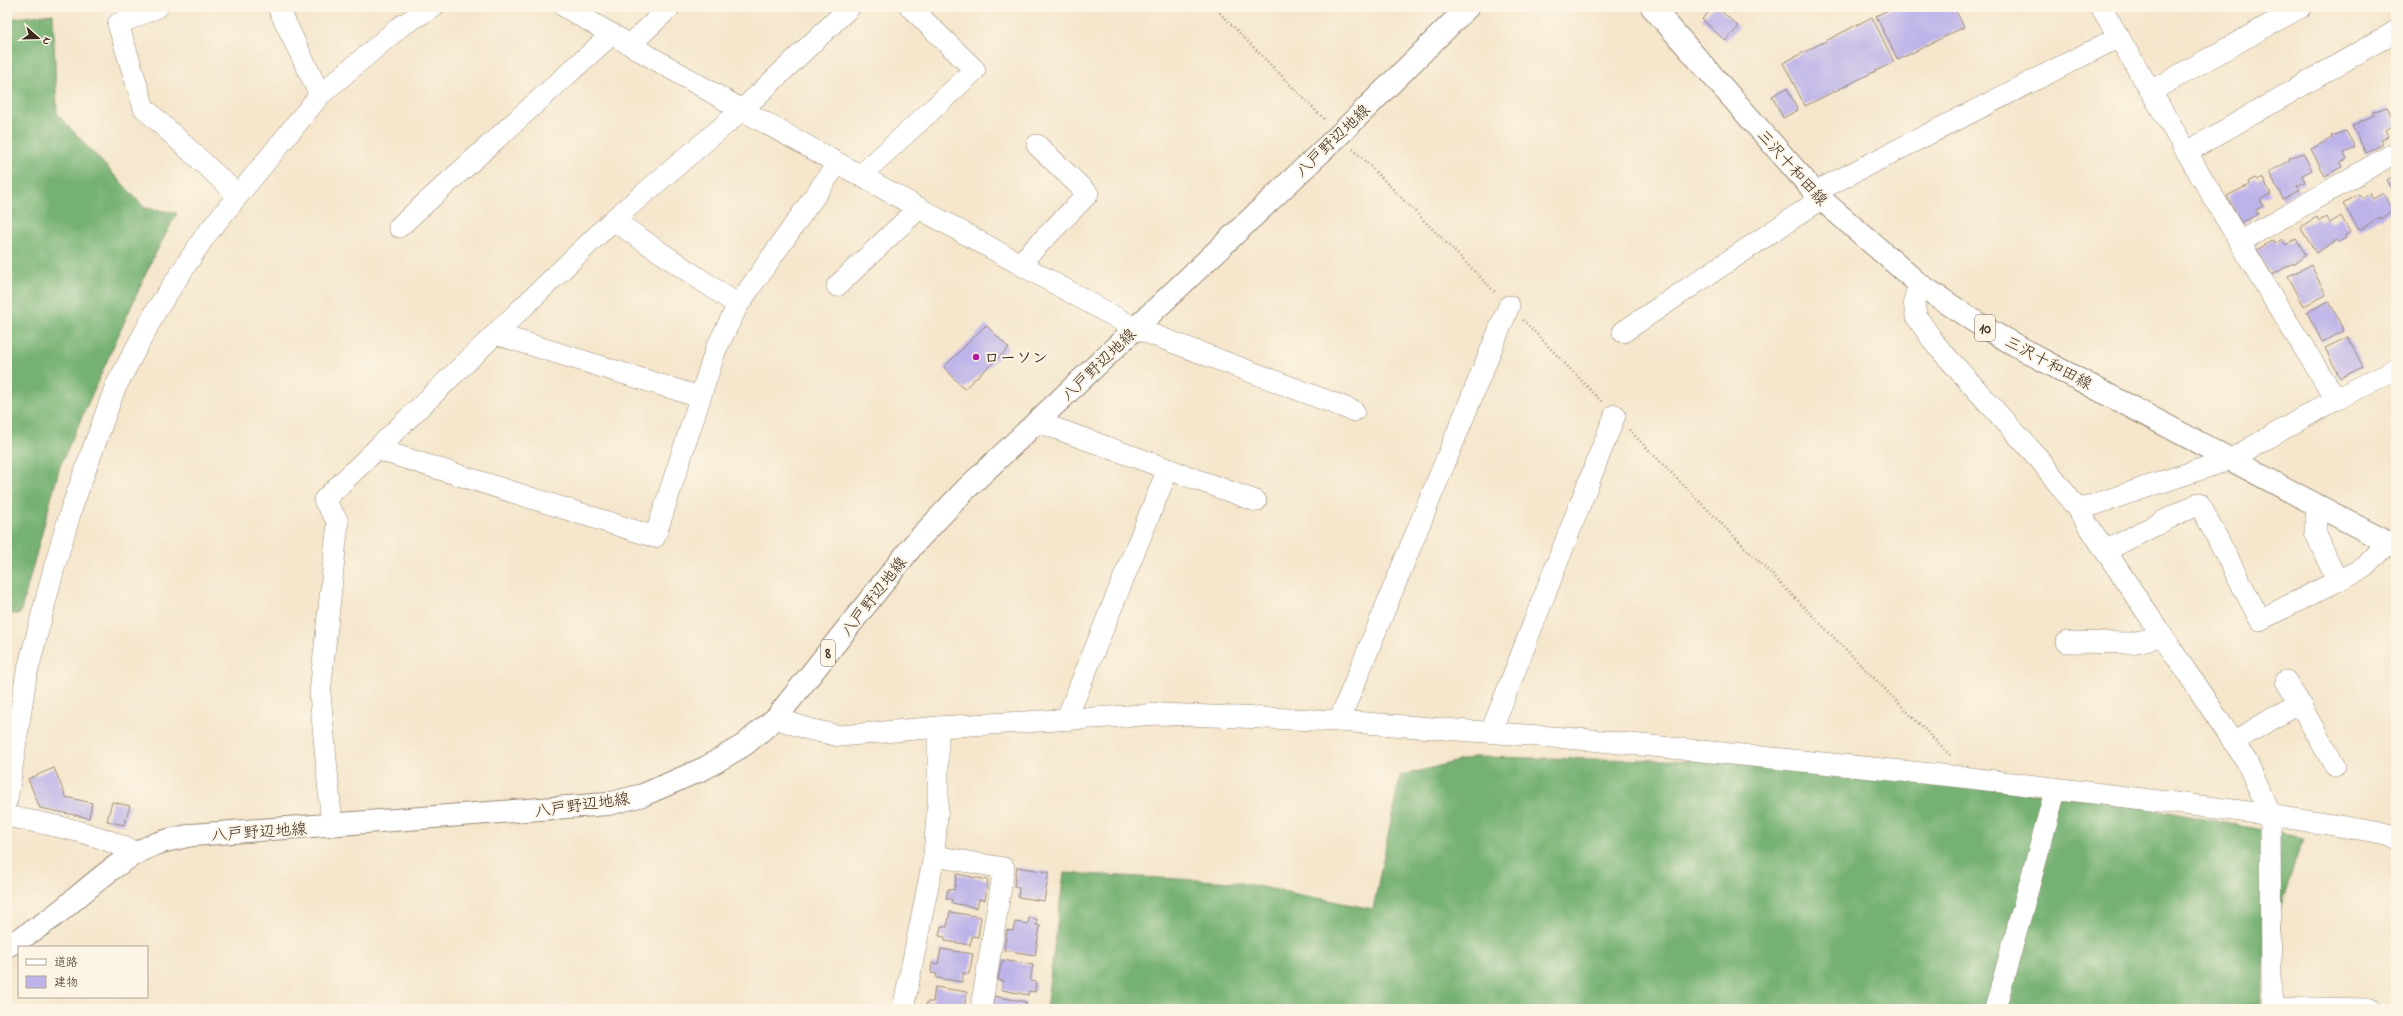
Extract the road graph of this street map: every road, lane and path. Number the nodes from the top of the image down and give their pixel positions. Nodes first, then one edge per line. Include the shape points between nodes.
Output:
1 (158, 7) edge
2 (278, 7) edge
3 (433, 7) edge
4 (565, 7) edge
5 (670, 7) edge
6 (850, 7) edge
7 (910, 7) edge
8 (1214, 7) edge
9 (1468, 7) edge
10 (1652, 7) edge
11 (2101, 7) edge
12 (2301, 7) edge
13 (2396, 31) edge
14 (612, 34) junction
15 (2119, 37) junction
16 (631, 44) junction
17 (2151, 91) junction
18 (320, 95) junction
19 (742, 110) junction
20 (1339, 135) junction
21 (1037, 145) dead end
22 (2187, 152) junction
23 (2396, 152) edge
24 (837, 164) junction
25 (860, 176) junction
26 (238, 195) junction
27 (1818, 196) junction
28 (919, 208) junction
29 (613, 220) junction
30 (399, 227) dead end
31 (2240, 242) junction
32 (1020, 263) junction
33 (1919, 284) junction
34 (837, 286) dead end
35 (738, 305) junction
36 (1509, 306) junction
37 (1135, 328) junction
38 (1623, 332) dead end
39 (496, 334) junction
40 (2396, 369) edge
41 (700, 397) junction
42 (2336, 399) junction
43 (1354, 411) dead end
44 (1615, 415) junction
45 (1038, 422) junction
46 (376, 449) junction
47 (2231, 459) junction
48 (1168, 469) junction
49 (1256, 501) dead end
50 (2317, 506) junction
51 (2078, 510) junction
52 (2392, 545) edge
53 (2105, 552) junction
54 (2337, 581) junction
55 (2163, 636) junction
56 (2067, 642) dead end
57 (2286, 681) dead end
58 (2299, 703) junction
59 (776, 718) junction
60 (1066, 720) junction
61 (1339, 720) junction
62 (938, 727) junction
63 (1492, 732) junction
64 (2234, 742) junction
65 (1950, 756) dead end
66 (2335, 766) dead end
67 (2056, 788) junction
68 (7, 800) edge
69 (2270, 815) junction
70 (7, 816) edge
71 (332, 826) junction
72 (2396, 838) edge
73 (136, 853) junction
74 (934, 856) junction
75 (7, 946) edge
76 (904, 1009) edge
77 (981, 1009) edge
78 (1995, 1009) edge
79 (2370, 1009) edge

1 - 26 street via 118,24 144,108
2 - 18 street
3 - 18 street via 401,26
4 - 14 street
5 - 16 street
6 - 19 street
7 - 25 street via 975,70
8 - 20 path
9 - 20 main road, 八戸野辺地線 / 8
10 - 27 main road, 三沢十和田線 / 10
11 - 15 street
12 - 17 street
13 - 22 street
14 - 16 street
14 - 30 street
15 - 17 street
15 - 27 street
16 - 19 street
17 - 22 street
18 - 26 street
19 - 24 street
19 - 29 street
20 - 36 path
20 - 37 main road, 八戸野辺地線 / 8
21 - 32 street via 1088,194
22 - 31 street
23 - 31 street
24 - 25 street
24 - 35 street
25 - 28 street
26 - 68 street via 205,236 157,309 115,388 72,507 38,625 26,677
27 - 33 main road, 三沢十和田線 / 10
27 - 38 street
28 - 32 street
28 - 34 street
29 - 35 street
29 - 39 street
31 - 42 street
32 - 37 street
33 - 47 main road, 三沢十和田線 / 10 via 1983,327
33 - 51 street via 1914,301 1916,316 1936,345 2042,461
35 - 41 street via 716,349
36 - 44 path
36 - 61 street
37 - 43 street
37 - 45 main road, 八戸野辺地線 / 8
39 - 41 street
39 - 46 street
40 - 42 street
41 - 46 street via 655,537
42 - 47 street
44 - 63 street
44 - 65 path
45 - 48 street
45 - 59 main road, 八戸野辺地線 / 8 via 965,490 914,544
46 - 71 street via 324,500 338,522 320,693
47 - 50 main road, 三沢十和田線 / 10
47 - 51 street
48 - 49 street
48 - 60 street
50 - 52 main road, 三沢十和田線 / 10
50 - 54 street via 2315,532
51 - 53 street
52 - 54 street via 2365,567
53 - 54 street via 2199,503 2260,620
53 - 55 street
55 - 56 street via 2132,643
55 - 64 street
57 - 58 street
58 - 64 street
58 - 66 street
59 - 62 street via 808,730 840,736
59 - 71 main road, 八戸野辺地線 / 8 via 744,745 705,768 643,795 608,804
60 - 61 street via 1160,714
60 - 62 street
61 - 63 street
62 - 74 street via 938,802
63 - 67 street
64 - 69 street via 2247,762
67 - 69 street
67 - 78 street
69 - 72 street via 2377,832
69 - 79 street via 2273,1007
70 - 73 street via 90,834 115,842
71 - 73 main road, 八戸野辺地線 / 8 via 192,835 154,844
73 - 75 main road, 八戸野辺地線 / 8 via 104,874 32,932
74 - 76 street
74 - 77 street via 1004,868

